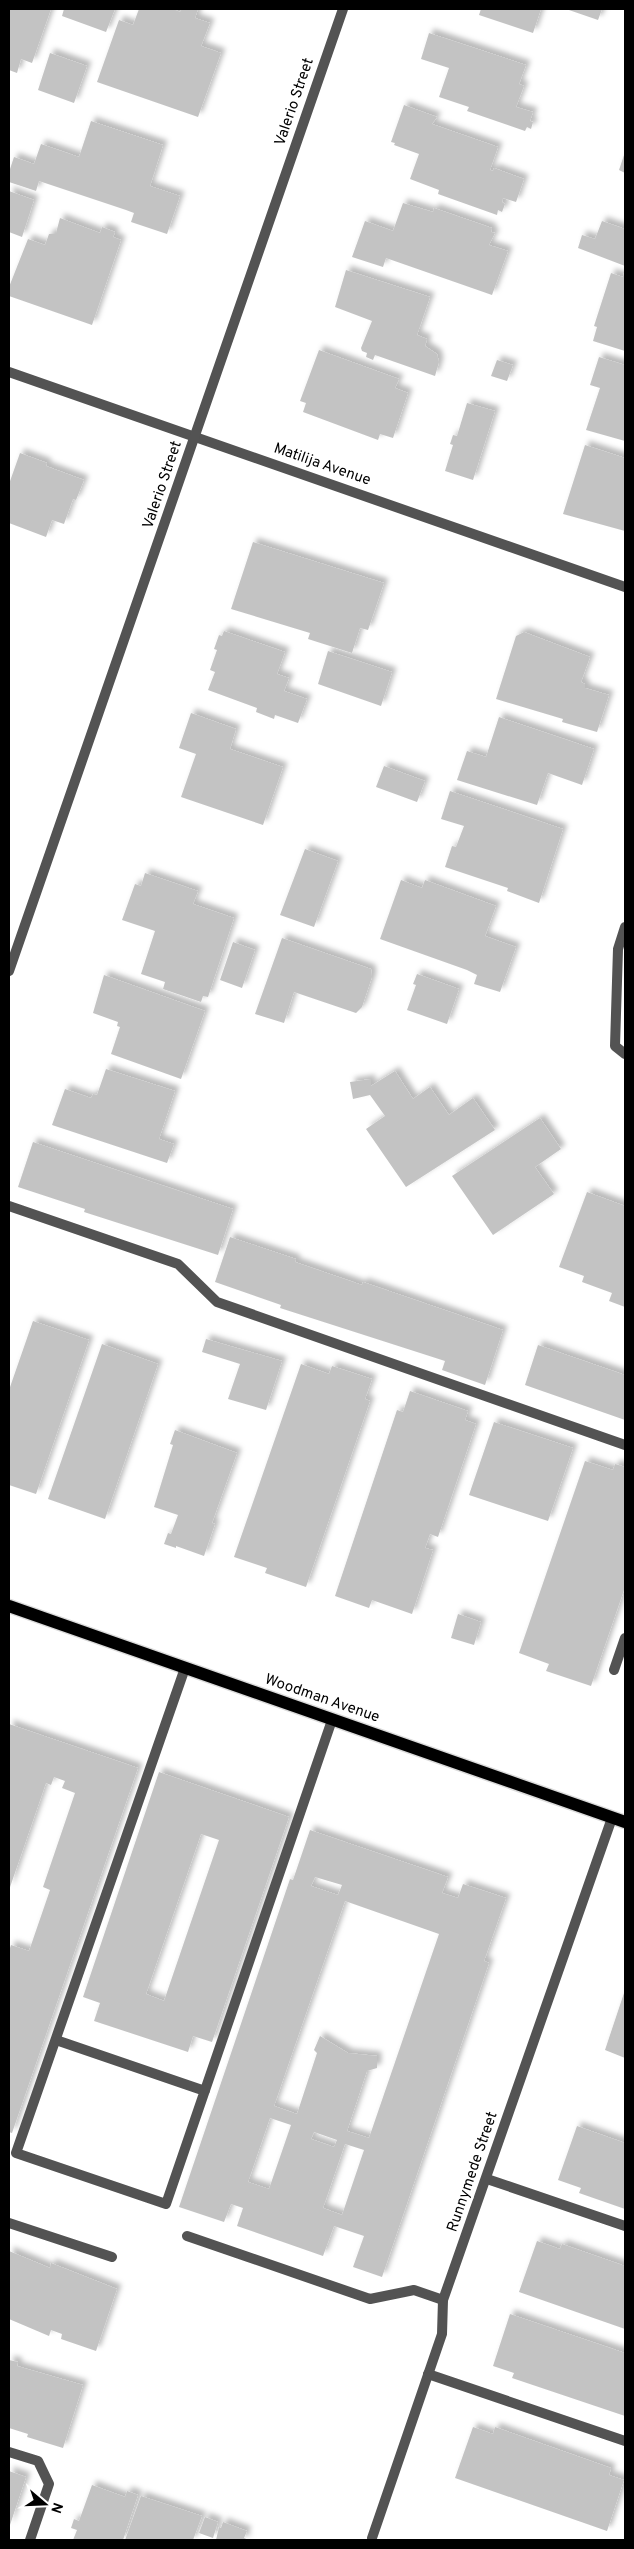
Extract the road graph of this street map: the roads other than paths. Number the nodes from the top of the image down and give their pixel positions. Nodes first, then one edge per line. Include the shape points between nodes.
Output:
1 (343, 9) edge
2 (9, 372) edge
3 (196, 437) junction
4 (625, 587) edge
5 (625, 927) edge
6 (9, 971) edge
7 (625, 1054) edge
8 (9, 1206) edge
9 (625, 1445) edge
10 (9, 1606) edge
11 (625, 1638) edge
12 (185, 1668) junction
13 (614, 1670) dead end
14 (332, 1720) junction
15 (612, 1818) junction
16 (625, 1822) edge
17 (56, 2040) junction
18 (205, 2091) junction
19 (487, 2179) junction
20 (9, 2223) edge
21 (625, 2226) edge
22 (187, 2236) dead end
23 (112, 2257) dead end
24 (444, 2300) junction
25 (428, 2374) junction
26 (625, 2441) edge
27 (9, 2452) edge
28 (372, 2538) dead end
29 (30, 2540) edge

1 - 3 street, Valerio Street
2 - 3 street, Matilija Avenue
3 - 4 street, Matilija Avenue
3 - 6 street, Valerio Street
5 - 7 street via 618,949 615,1046
8 - 9 street via 178,1264 217,1302
10 - 12 main road, Woodman Avenue
11 - 13 street
12 - 14 main road, Woodman Avenue
12 - 17 street
14 - 15 main road, Woodman Avenue
14 - 18 street
15 - 16 main road, Woodman Avenue
15 - 19 street, Runnymede Street
17 - 18 street
17 - 18 street via 16,2153 35,2160 166,2204
19 - 21 street
19 - 24 street, Runnymede Street
20 - 23 street
22 - 24 street via 370,2299 414,2290
24 - 25 street, Runnymede Street via 442,2334
25 - 26 street
25 - 28 street, Runnymede Street
27 - 29 street via 38,2461 49,2484

